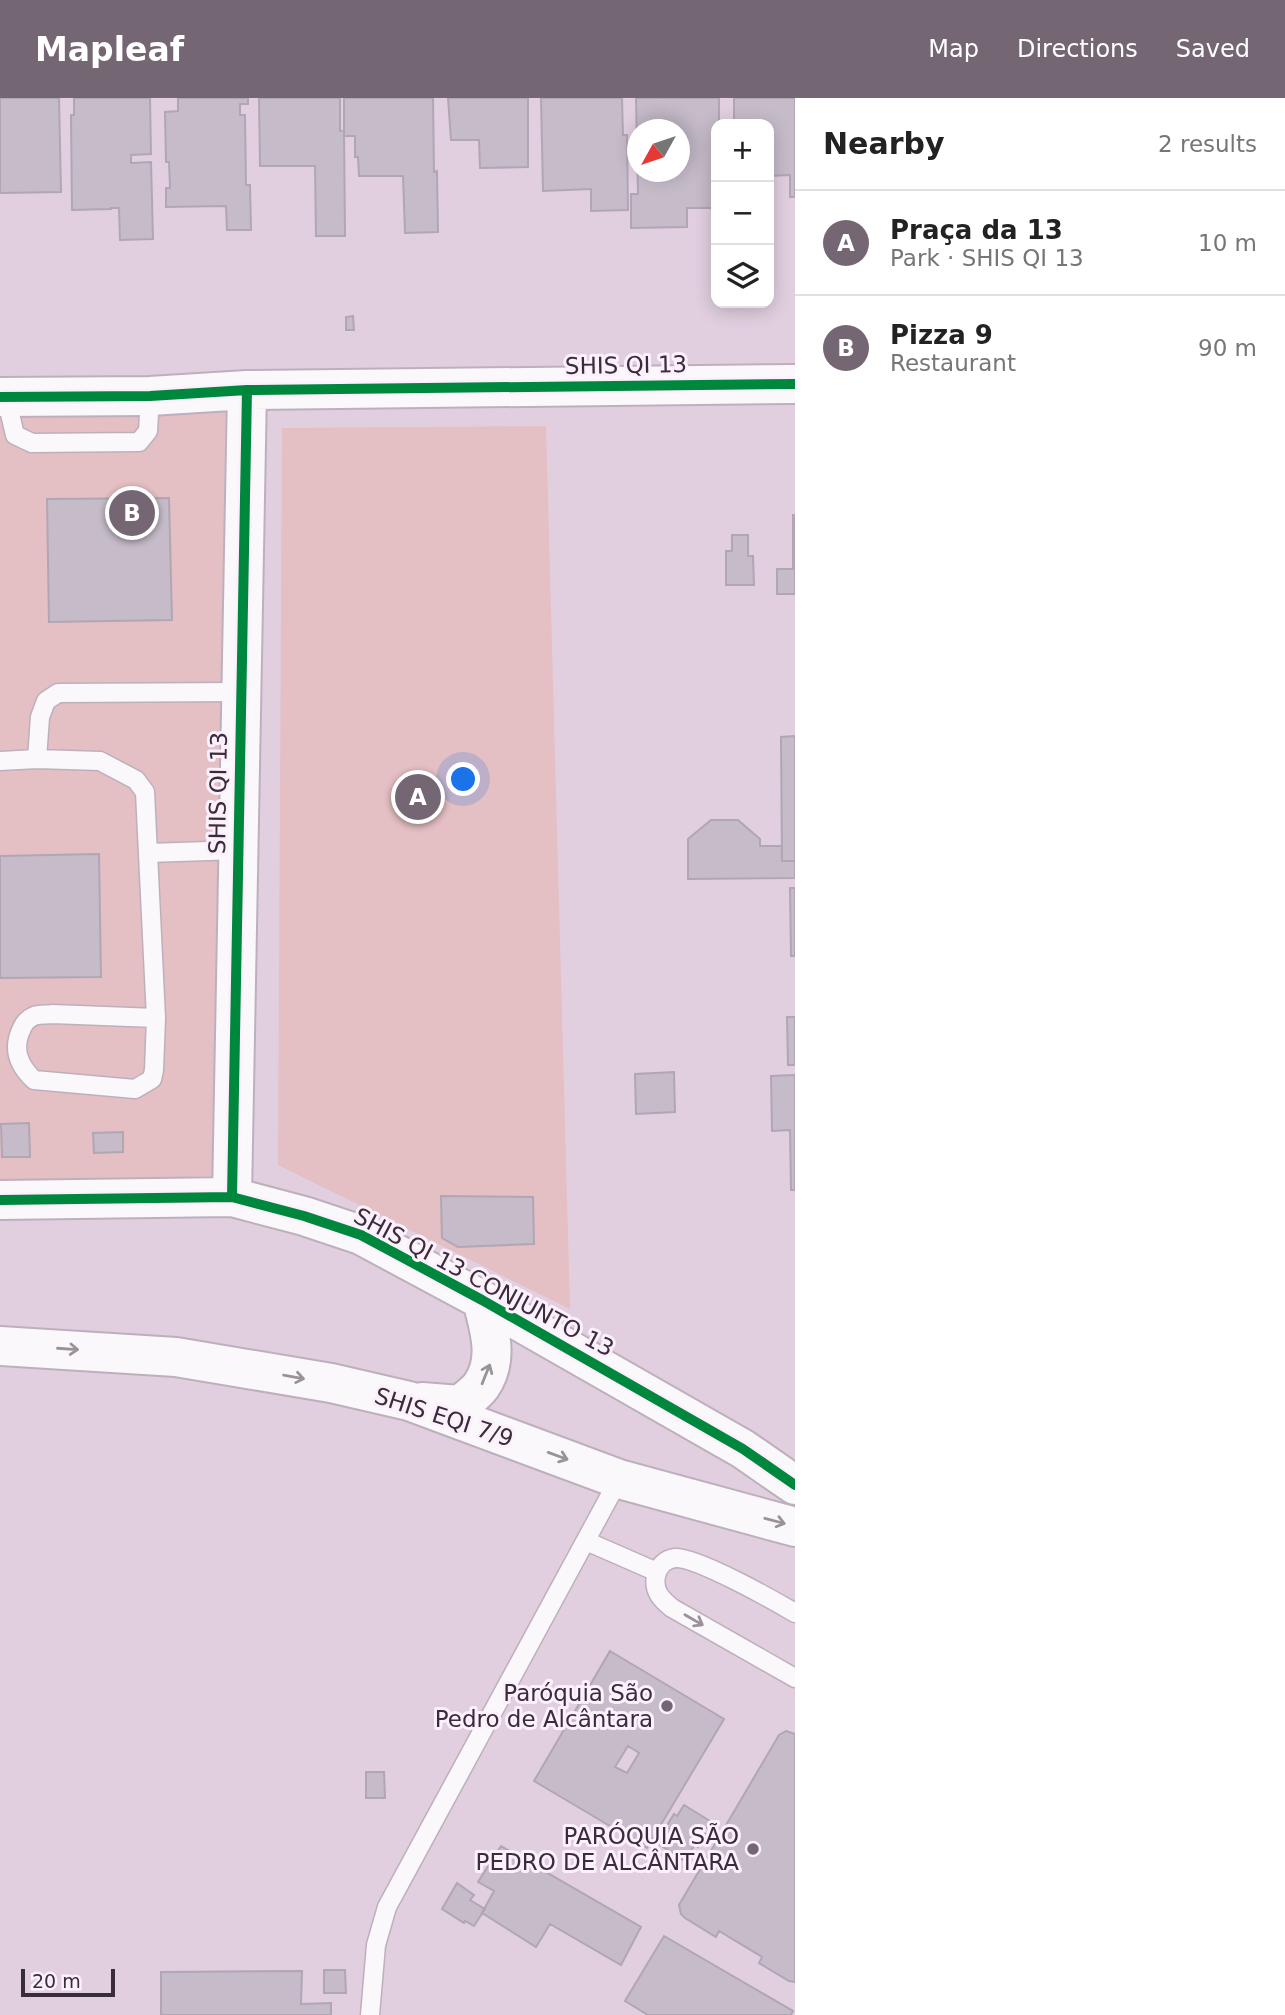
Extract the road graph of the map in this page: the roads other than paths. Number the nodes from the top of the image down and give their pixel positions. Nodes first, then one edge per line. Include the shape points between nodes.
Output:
1 (795, 384) edge
2 (247, 390) junction
3 (3, 397) edge
4 (241, 692) junction
5 (37, 759) junction
6 (0, 761) edge
7 (238, 850) junction
8 (148, 853) junction
9 (156, 1018) junction
10 (232, 1197) junction
11 (0, 1200) edge
12 (482, 1300) junction
13 (0, 1346) edge
14 (409, 1401) junction
15 (619, 1479) junction
16 (795, 1485) edge
17 (795, 1527) edge
18 (586, 1541) junction
19 (657, 1572) junction
20 (795, 1613) edge
21 (795, 1678) edge
22 (370, 2015) edge

1 - 2 street, SHIS QI 13
2 - 3 street, SHIS QI 13
2 - 4 street, SHIS QI 13
4 - 5 lane via 58,694 46,701 40,717
4 - 7 street, SHIS QI 13
5 - 6 lane
5 - 8 lane via 100,761 136,780 145,792
7 - 8 lane
7 - 10 street, SHIS QI 13
8 - 9 lane
9 - 9 lane via 34,1016 18,1037 17,1053 23,1070 34,1080 135,1089 152,1079
10 - 11 street, SHIS QI 13 CONJUNTO 13
10 - 12 street, SHIS QI 13 CONJUNTO 13 via 361,1235
14 -> 12 street via 460,1405 481,1387 493,1347
12 - 16 street, SHIS QI 13 CONJUNTO 13 via 743,1450
13 -> 14 street, SHIS EQI 7/9 via 176,1357
14 -> 15 street, SHIS EQI 7/9
15 -> 17 street, SHIS EQI 7/9
15 - 18 lane
18 - 19 lane
18 - 22 lane via 387,1907 376,1945
19 - 20 lane via 674,1558 693,1562
19 -> 21 lane via 655,1586 671,1608

